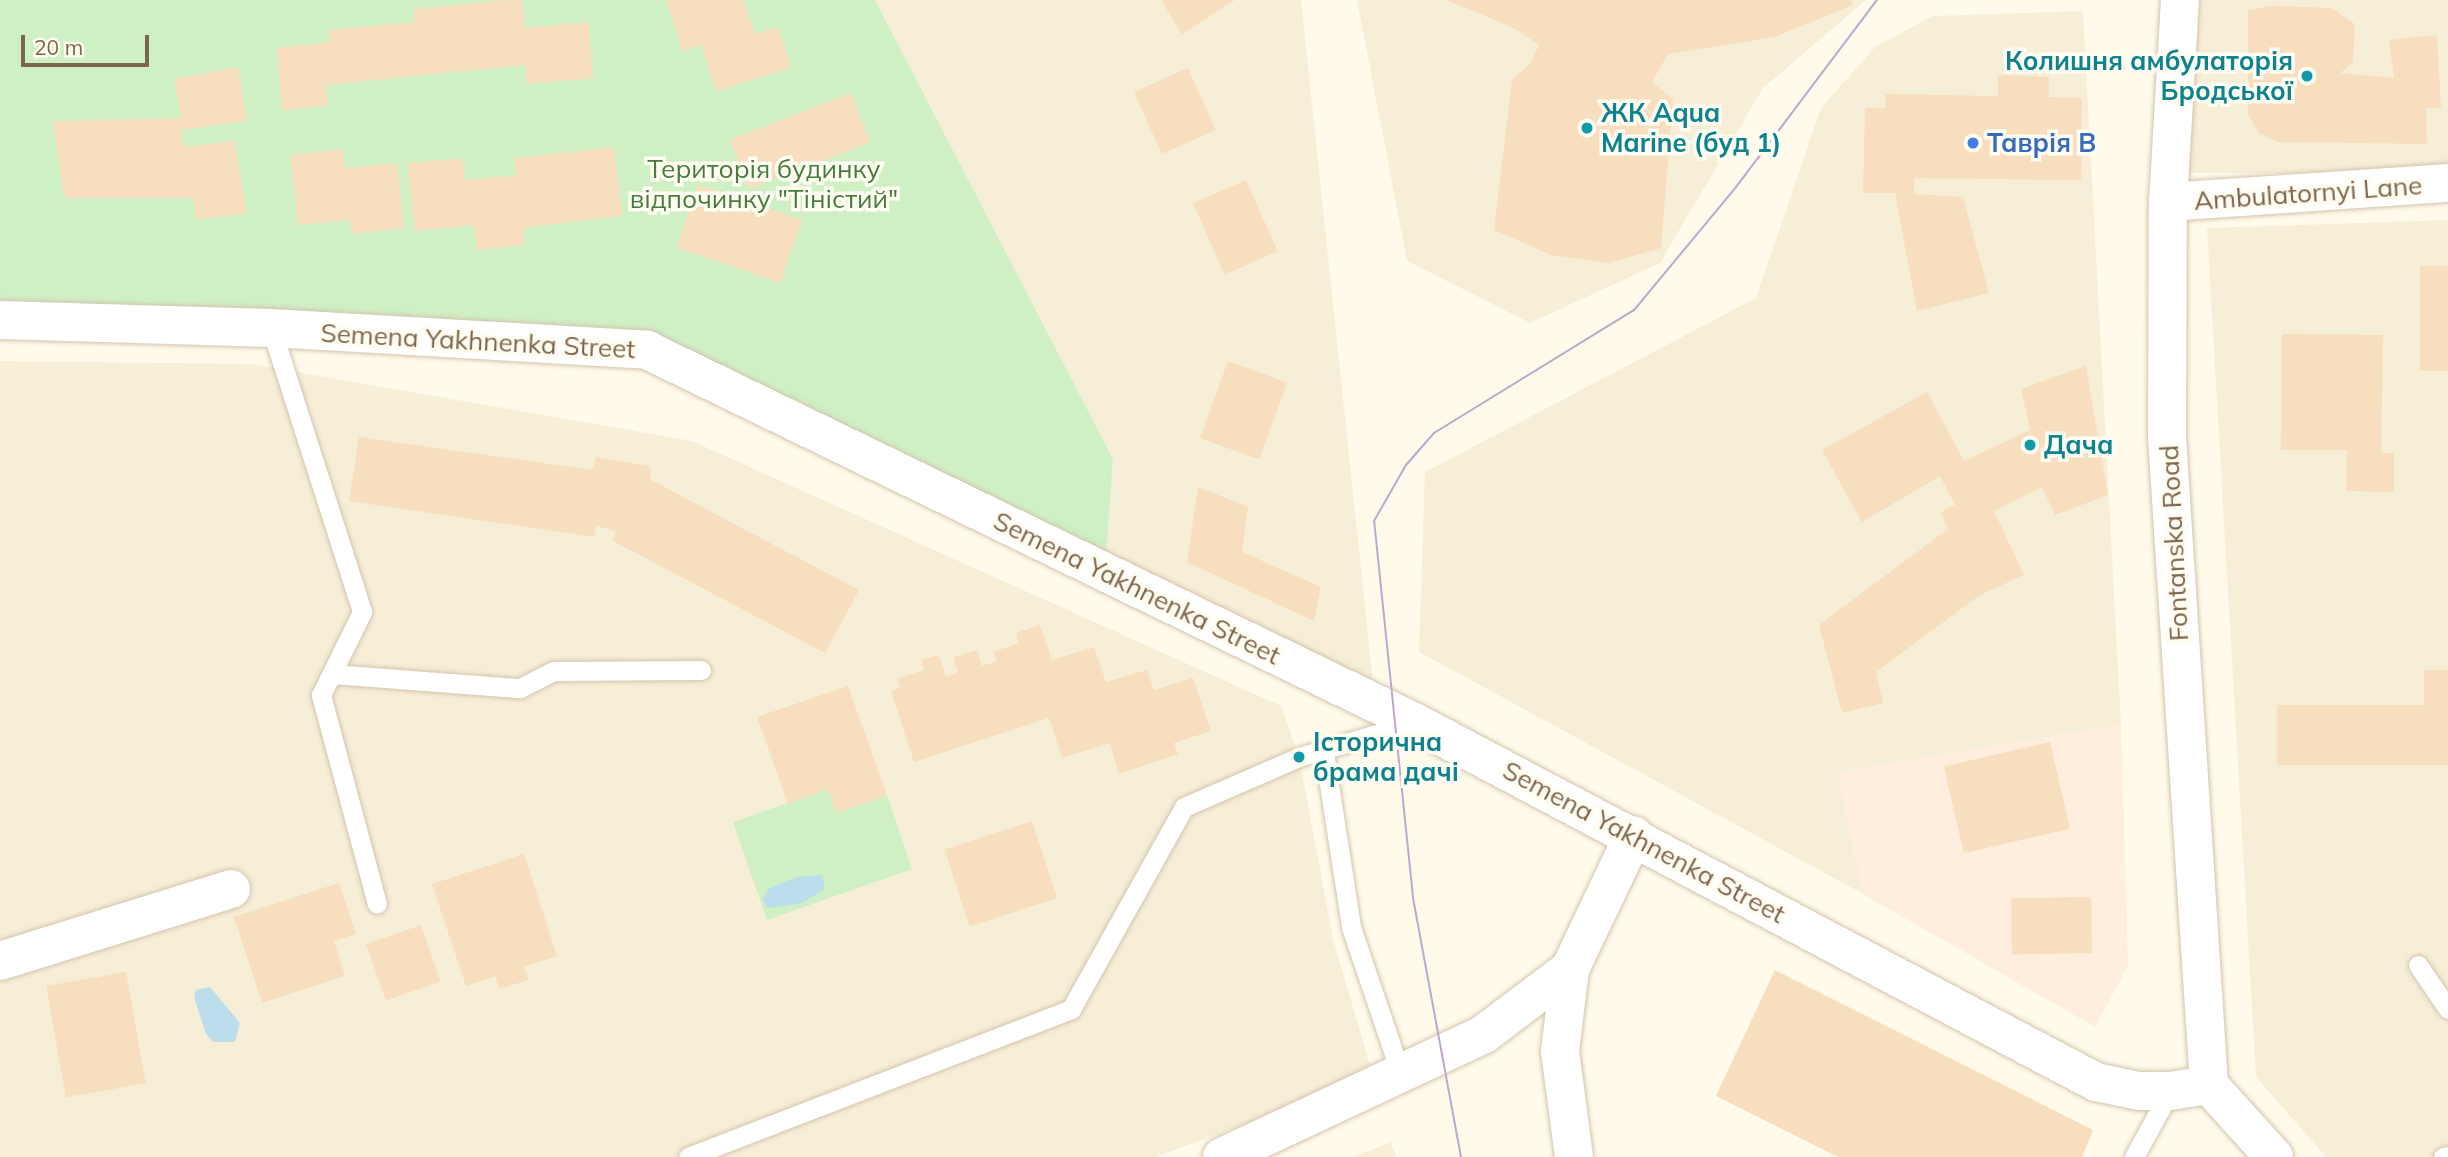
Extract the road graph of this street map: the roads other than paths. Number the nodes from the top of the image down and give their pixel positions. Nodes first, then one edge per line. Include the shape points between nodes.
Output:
1 (2180, 0) edge
2 (2448, 183) edge
3 (2168, 202) junction
4 (0, 320) edge
5 (271, 328) junction
6 (701, 670) dead end
7 (332, 674) junction
8 (1414, 722) junction
9 (1324, 752) junction
10 (1634, 835) junction
11 (231, 890) dead end
12 (377, 904) dead end
13 (0, 961) edge
14 (2418, 965) dead end
15 (1570, 970) junction
16 (2448, 1009) edge
17 (1401, 1075) junction
18 (2209, 1085) junction
19 (2170, 1091) junction
20 (2448, 1156) edge
21 (688, 1157) edge
22 (1222, 1157) edge
23 (1574, 1157) edge
24 (2134, 1157) edge
25 (2274, 1157) edge
26 (2443, 1157) edge

1 - 3 street, Fontanska Road
2 - 3 street, Ambulatornyi Lane
3 - 18 street, Fontanska Road via 2167,438
4 - 5 street, Semena Yakhnenka Street
5 - 7 lane via 362,612
5 - 8 street, Semena Yakhnenka Street via 647,350
6 - 7 lane via 553,671 520,688
7 - 12 lane via 321,695
8 - 9 lane
8 - 10 street, Semena Yakhnenka Street
9 - 17 lane via 1351,927
9 - 21 lane via 1299,757 1184,807 1070,1009
10 - 15 street
10 - 19 street, Semena Yakhnenka Street via 2096,1082 2139,1091
11 - 13 street
14 - 16 lane
15 - 17 street via 1484,1034
15 - 23 street via 1560,1051
17 - 22 street
18 - 19 street, Semena Yakhnenka Street
18 - 25 street
19 - 24 lane
20 - 26 lane

